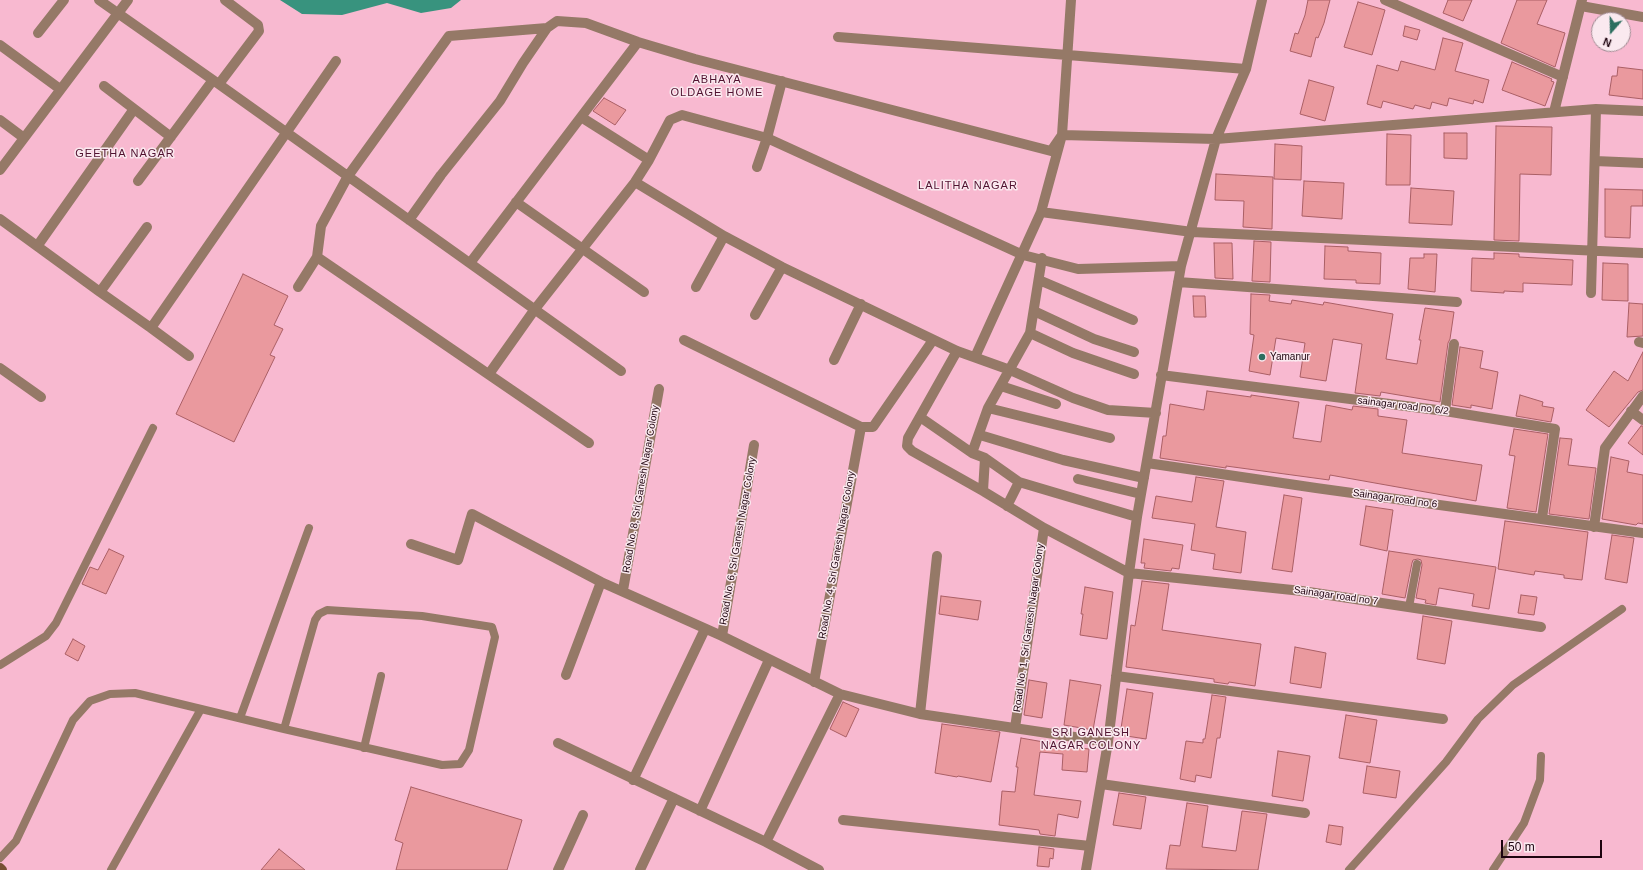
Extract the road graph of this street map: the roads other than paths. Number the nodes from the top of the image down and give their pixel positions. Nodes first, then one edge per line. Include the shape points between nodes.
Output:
1 (64, 0) edge
2 (99, 0) edge
3 (128, 0) edge
4 (225, 0) edge
5 (1072, 0) edge
6 (1262, 0) edge
7 (1386, 0) edge
8 (1581, 3) edge
9 (117, 13) junction
10 (1643, 17) edge
11 (547, 28) junction
12 (38, 33) dead end
13 (838, 36) dead end
14 (638, 42) junction
15 (0, 44) edge
16 (1067, 54) junction
17 (336, 61) dead end
18 (1246, 69) junction
19 (1563, 76) junction
20 (782, 81) junction
21 (216, 82) junction
22 (104, 86) dead end
23 (60, 89) junction
24 (134, 109) junction
25 (1596, 109) junction
26 (1643, 111) edge
27 (1554, 112) junction
28 (581, 117) junction
29 (0, 120) edge
30 (287, 132) junction
31 (1062, 135) junction
32 (171, 137) junction
33 (24, 138) junction
34 (767, 138) junction
35 (1216, 139) junction
36 (649, 160) junction
37 (1595, 161) junction
38 (1643, 163) edge
39 (757, 167) dead end
40 (0, 170) edge
41 (348, 176) junction
42 (138, 181) dead end
43 (635, 182) junction
44 (516, 202) junction
45 (1041, 212) junction
46 (0, 219) edge
47 (409, 220) junction
48 (147, 228) dead end
49 (1192, 232) junction
50 (724, 236) junction
51 (38, 245) junction
52 (583, 248) junction
53 (1592, 250) junction
54 (1643, 253) edge
55 (1023, 255) junction
56 (317, 257) junction
57 (1042, 258) junction
58 (470, 263) junction
59 (1182, 266) junction
60 (782, 267) junction
61 (1039, 280) junction
62 (1178, 282) junction
63 (298, 287) dead end
64 (696, 287) dead end
65 (100, 292) junction
66 (644, 292) dead end
67 (1591, 293) dead end
68 (1457, 302) dead end
69 (861, 304) junction
70 (535, 309) junction
71 (1034, 311) junction
72 (755, 315) dead end
73 (1133, 320) dead end
74 (151, 328) junction
75 (1030, 333) junction
76 (684, 340) dead end
77 (933, 340) junction
78 (1454, 344) dead end
79 (957, 351) junction
80 (1134, 352) dead end
81 (189, 356) dead end
82 (975, 357) junction
83 (834, 360) dead end
84 (0, 368) edge
85 (1010, 370) junction
86 (621, 371) dead end
87 (489, 374) junction
88 (1134, 374) dead end
89 (1161, 375) junction
90 (1001, 386) junction
91 (659, 389) dead end
92 (1643, 396) edge
93 (41, 397) dead end
94 (1056, 404) dead end
95 (988, 408) junction
96 (1445, 411) junction
97 (1631, 411) junction
98 (1156, 413) junction
99 (920, 417) junction
100 (1643, 420) edge
101 (861, 427) junction
102 (153, 428) dead end
103 (980, 435) junction
104 (1110, 438) dead end
105 (589, 443) dead end
106 (754, 445) dead end
107 (972, 454) junction
108 (985, 458) junction
109 (1147, 463) junction
110 (1144, 478) junction
111 (1078, 479) dead end
112 (1019, 482) junction
113 (983, 491) junction
114 (1141, 494) junction
115 (1007, 506) junction
116 (1137, 518) junction
117 (1542, 518) junction
118 (1594, 527) junction
119 (309, 528) dead end
120 (1044, 528) junction
121 (1643, 532) edge
122 (411, 544) dead end
123 (937, 556) dead end
124 (1417, 564) dead end
125 (1129, 573) junction
126 (601, 582) junction
127 (623, 590) junction
128 (1409, 607) junction
129 (1622, 609) dead end
130 (1541, 627) dead end
131 (705, 629) junction
132 (722, 636) junction
133 (769, 660) junction
134 (0, 664) edge
135 (381, 676) dead end
136 (566, 676) dead end
137 (1116, 676) junction
138 (814, 682) junction
139 (840, 694) junction
140 (201, 708) junction
141 (920, 714) junction
142 (240, 718) junction
143 (1443, 720) dead end
144 (1015, 728) junction
145 (284, 729) junction
146 (1108, 742) junction
147 (558, 743) dead end
148 (364, 748) junction
149 (1541, 756) dead end
150 (633, 780) junction
151 (1101, 784) junction
152 (674, 798) junction
153 (700, 811) junction
154 (1305, 813) dead end
155 (583, 815) dead end
156 (843, 820) dead end
157 (766, 842) junction
158 (1090, 846) junction
159 (0, 858) edge
160 (111, 870) edge
161 (558, 870) edge
162 (640, 870) edge
163 (818, 870) edge
164 (1086, 870) edge
165 (1349, 870) edge
166 (1493, 870) edge

1 - 12 street
2 - 9 street
3 - 9 street
4 - 21 street via 258,25 259,31
5 - 16 street
6 - 18 street
7 - 19 street
8 - 10 street
8 - 19 street
9 - 21 street
9 - 23 street
11 - 14 street via 557,21 586,22
11 - 41 street via 449,36
11 - 47 street via 500,100
13 - 16 street
14 - 20 street
14 - 28 street
15 - 23 street
16 - 18 street
16 - 31 street
17 - 30 street
18 - 35 street
19 - 27 street
20 - 31 street via 1051,151
20 - 34 street
21 - 30 street
21 - 32 street
22 - 24 street
23 - 33 street
24 - 32 street
24 - 51 street
25 - 26 street
25 - 27 street
25 - 37 street
27 - 35 street
28 - 36 street
28 - 44 street
29 - 33 street
30 - 41 street
30 - 74 street
31 - 35 street
31 - 45 street
32 - 42 street
33 - 40 street
34 - 36 street via 682,115 670,120
34 - 39 street
34 - 55 street
35 - 49 street
36 - 43 street
37 - 38 street
37 - 53 street
41 - 47 street
41 - 56 street via 321,226
43 - 50 street
43 - 52 street
44 - 52 street
44 - 58 street
45 - 49 street
45 - 55 street
46 - 51 street
47 - 58 street
48 - 65 street
49 - 53 street
49 - 59 street
50 - 60 street
50 - 64 street
51 - 65 street
52 - 66 street
52 - 70 street
53 - 54 street
53 - 67 street
55 - 57 street
55 - 82 street
56 - 63 street
56 - 87 street
57 - 59 street via 1078,269
57 - 61 street
58 - 70 street
59 - 62 street
60 - 69 street
60 - 72 street
61 - 71 street
61 - 73 street
62 - 68 street
62 - 89 street
65 - 74 street
69 - 77 street
69 - 83 street
70 - 86 street
70 - 87 street
71 - 75 street
71 - 80 street via 1094,339
74 - 81 street
75 - 85 street
75 - 88 street via 1073,353
76 - 101 street
77 - 79 street
77 - 101 street via 874,427
78 - 96 street
79 - 82 street
79 - 99 street
82 - 85 street
84 - 93 street
85 - 90 street
85 - 98 street via 1073,398 1108,410
87 - 105 street
89 - 96 street, sainagar road no 6/2
89 - 98 street
90 - 94 street
90 - 95 street
91 - 127 street, Road No. 8, Sri Ganesh Nagar Colony
92 - 97 street
95 - 103 street
95 - 104 street
96 - 117 street, sainagar road no 6/2 via 1555,429
97 - 100 street
97 - 118 street via 1605,448
98 - 109 street
99 - 107 street
99 - 113 street via 908,438 907,446
101 - 138 street, Road No. 4, Sri Ganesh Nagar Colony
102 - 134 lane via 56,623 46,636
103 - 107 street
103 - 110 street via 1063,460
106 - 132 street, Road No. 6, Sri Ganesh Nagar Colony
107 - 108 street
108 - 112 street
108 - 113 street
109 - 110 street
109 - 117 street, Sainagar road no 6
110 - 114 street
111 - 114 street
112 - 115 street
112 - 116 street
113 - 115 street
114 - 116 street
115 - 120 street
116 - 125 street
117 - 118 street, Sainagar road no 6
118 - 121 street, Sainagar road no 6
119 - 142 lane
120 - 125 street
120 - 144 street, Road No. 1, Sri Ganesh Nagar Colony
122 - 126 street via 458,560 472,514
123 - 141 street
124 - 128 lane
125 - 128 street, Sainagar road no 7 via 1302,591
125 - 137 street
126 - 127 street
126 - 136 street
127 - 131 street
128 - 130 street, Sainagar road no 7
129 - 165 lane via 1513,685 1478,719 1446,762
131 - 132 street
131 - 150 street
132 - 133 street
133 - 138 street
133 - 153 street
135 - 148 lane
137 - 143 street
137 - 146 street
138 - 139 street
139 - 141 street
139 - 157 street
140 - 142 lane
140 - 159 lane via 134,693 110,694 90,701 74,720 16,841
140 - 160 lane
141 - 144 street
142 - 145 lane
144 - 146 street
145 - 148 lane
145 - 148 lane via 316,620 319,614 327,610 422,616 492,627 495,637 469,750 460,764 442,765
146 - 151 street
147 - 150 street
149 - 166 lane via 1540,780 1524,823
150 - 152 street
151 - 154 street
151 - 158 street
152 - 153 street
152 - 162 street
153 - 157 street
155 - 161 street
156 - 158 street
157 - 163 street
158 - 164 street

